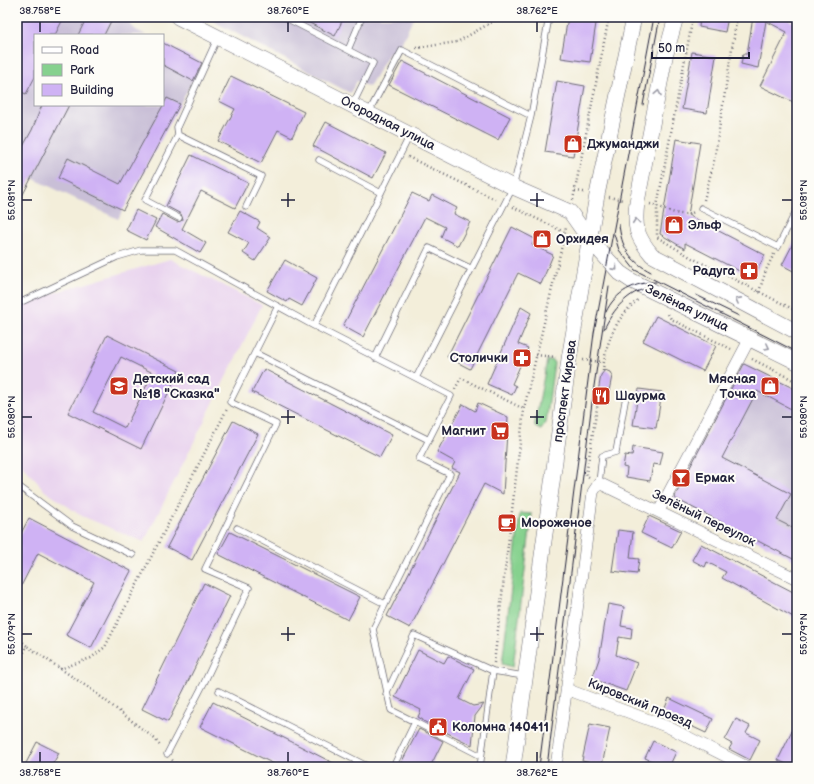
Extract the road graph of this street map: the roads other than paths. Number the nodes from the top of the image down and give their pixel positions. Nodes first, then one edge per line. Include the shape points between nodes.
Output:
1 (284, 17) edge
2 (362, 17) edge
3 (549, 17) edge
4 (634, 17) edge
5 (676, 17) edge
6 (184, 18) edge
7 (218, 37) junction
8 (348, 50) junction
9 (353, 104) junction
10 (368, 112) junction
11 (531, 116) junction
12 (410, 134) junction
13 (178, 135) junction
14 (319, 160) dead end
15 (513, 187) junction
16 (381, 193) junction
17 (246, 207) dead end
18 (702, 208) road end
19 (797, 209) edge
20 (179, 218) dead end
21 (589, 239) junction
22 (470, 268) junction
23 (17, 304) edge
24 (278, 306) junction
25 (314, 326) junction
26 (797, 332) edge
27 (750, 338) junction
28 (255, 353) junction
29 (376, 358) junction
30 (797, 362) edge
31 (416, 378) junction
32 (626, 396) dead end
33 (429, 440) junction
34 (599, 483) junction
35 (17, 485) edge
36 (659, 511) junction
37 (237, 528) dead end
38 (133, 555) dead end
39 (797, 579) edge
40 (386, 604) junction
41 (493, 671) junction
42 (524, 676) junction
43 (566, 689) junction
44 (219, 692) dead end
45 (386, 694) junction
46 (415, 722) junction
47 (167, 754) road end
48 (481, 756) junction
49 (369, 767) edge
50 (393, 767) edge
51 (480, 767) edge
52 (513, 767) edge
53 (556, 767) edge
54 (747, 767) edge

1 - 8 lane
2 - 8 lane
3 - 11 lane
4 - 21 street, проспект Кирова
26 -> 5 street via 652,255 640,240 635,219 653,118
6 - 7 street, Огородная улица
7 - 9 street, Огородная улица
7 - 13 lane via 177,127
8 - 9 lane via 373,63
9 - 10 street, Огородная улица
10 - 11 lane via 402,50
10 - 12 street, Огородная улица
11 - 15 lane
12 - 15 street, Огородная улица
12 - 16 lane
13 - 17 lane via 261,176
13 - 20 lane via 145,200
14 - 16 lane
15 - 21 street, Огородная улица via 570,212
15 - 22 lane
16 - 25 lane
18 - 19 lane via 778,247
21 -> 27 street, Зелёная улица via 620,273 632,281
21 - 42 street, проспект Кирова via 569,359
22 - 29 lane via 429,248
22 - 31 lane
23 - 24 lane via 117,256 141,250 175,250
24 - 25 lane
24 - 28 lane
25 - 29 lane
27 -> 30 street, Зелёная улица
27 - 36 street
28 - 33 lane
28 - 47 lane via 230,402 276,424 205,569 249,588
29 - 31 lane
31 - 33 lane via 451,396
32 - 34 lane via 616,452 602,456
33 - 40 lane via 419,459 450,474
34 - 36 street, Зелёный переулок
34 - 43 street via 593,492
35 - 38 lane via 72,526
36 - 39 street, Зелёный переулок
37 - 40 lane
40 - 45 lane via 373,629
41 - 42 lane
41 - 45 lane via 414,635
41 - 48 lane
42 - 52 street, проспект Кирова
43 - 53 street
43 - 54 street, Кировский проезд via 668,727
44 - 49 lane
45 - 46 lane via 391,710
46 - 48 lane
46 - 50 lane
48 - 51 lane

